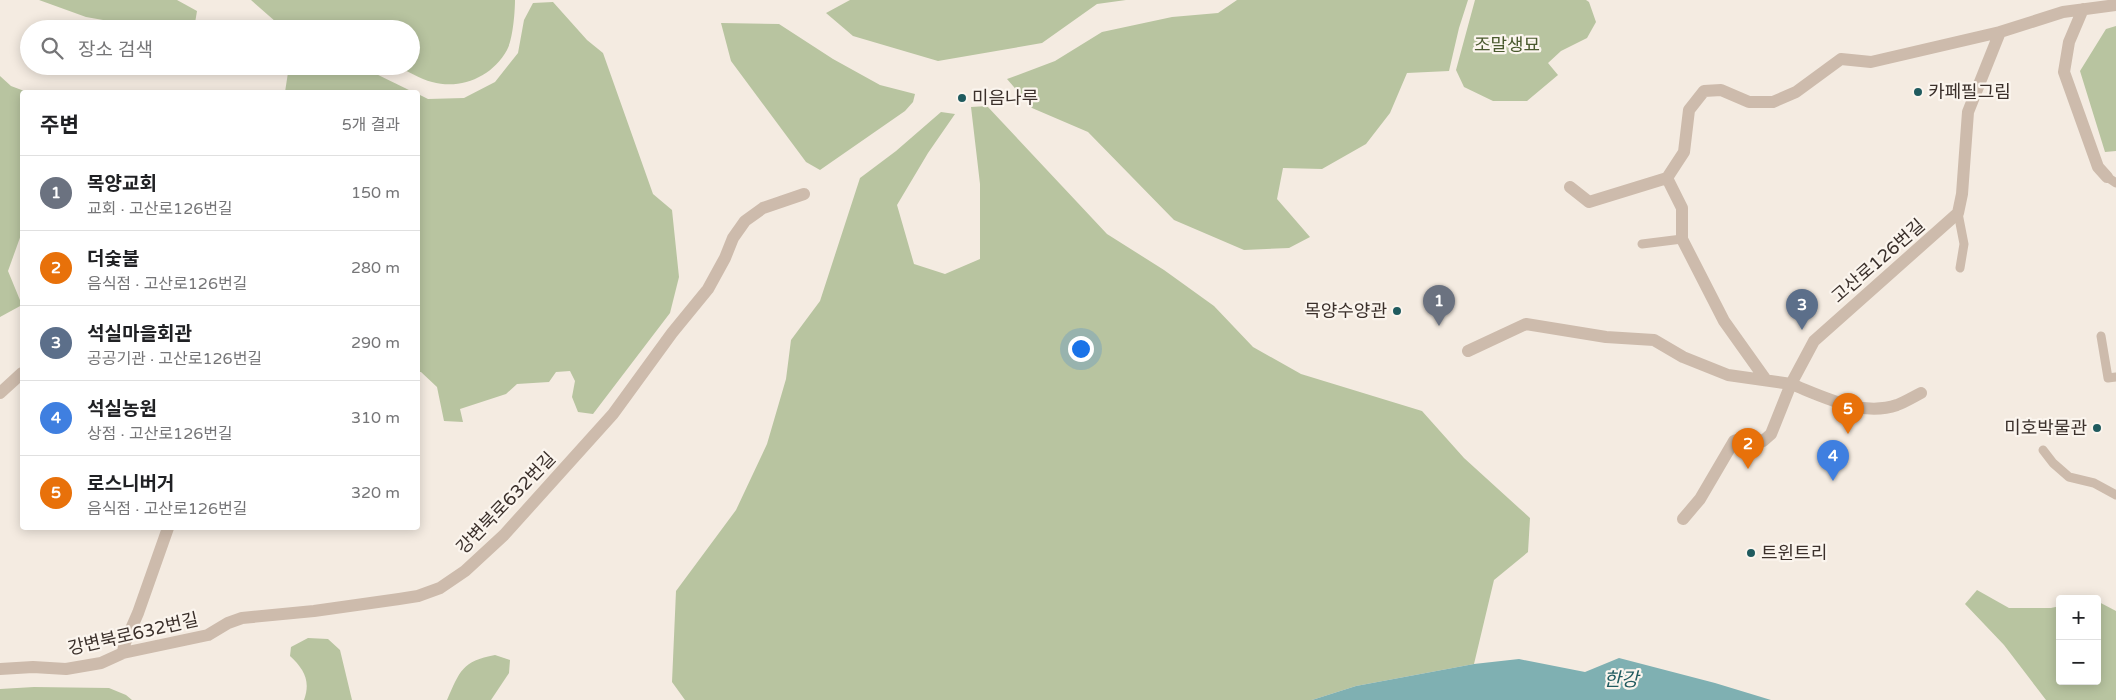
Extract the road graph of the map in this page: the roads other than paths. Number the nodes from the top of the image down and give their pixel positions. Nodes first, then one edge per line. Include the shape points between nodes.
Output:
1 (2116, 5) edge
2 (2083, 9) junction
3 (2000, 32) junction
4 (1667, 178) junction
5 (2112, 180) edge
6 (1570, 187) dead end
7 (804, 194) dead end
8 (1958, 213) junction
9 (1682, 240) junction
10 (1642, 244) dead end
11 (1960, 268) dead end
12 (2101, 336) dead end
13 (1468, 351) dead end
14 (20, 375) edge
15 (2116, 377) edge
16 (1766, 380) junction
17 (1791, 384) junction
18 (0, 393) edge
19 (1922, 393) dead end
20 (2043, 450) dead end
21 (2116, 494) edge
22 (1683, 519) dead end
23 (167, 530) edge
24 (123, 653) junction
25 (0, 669) edge

1 - 2 street
2 - 3 street via 2054,14
2 - 5 street via 2069,42 2064,72 2098,167
3 - 4 street via 1871,62 1841,58 1796,92 1773,102 1749,102 1721,90 1704,92 1689,110 1684,152
3 - 8 street via 1968,112
4 - 6 street via 1589,202
4 - 9 street via 1682,208
7 - 24 street, 강변북로632번길 via 763,208 745,221 704,295 613,414 504,535 446,584 431,592 399,599 242,618 208,635
8 - 11 lane via 1964,244
8 - 17 street, 고산로126번길 via 1814,341
9 - 10 lane
9 - 16 street via 1724,321
12 - 15 lane via 2108,378
13 - 16 street via 1526,324 1606,337 1654,340 1683,357 1728,375
14 - 18 street
16 - 17 street
17 - 19 street via 1865,409 1896,406
17 - 22 street, 고산로126번길 via 1771,434 1763,441 1746,437 1734,441 1700,499
20 - 21 lane via 2069,477 2094,483
23 - 24 street
24 - 25 street, 강변북로632번길 via 101,663 66,669

